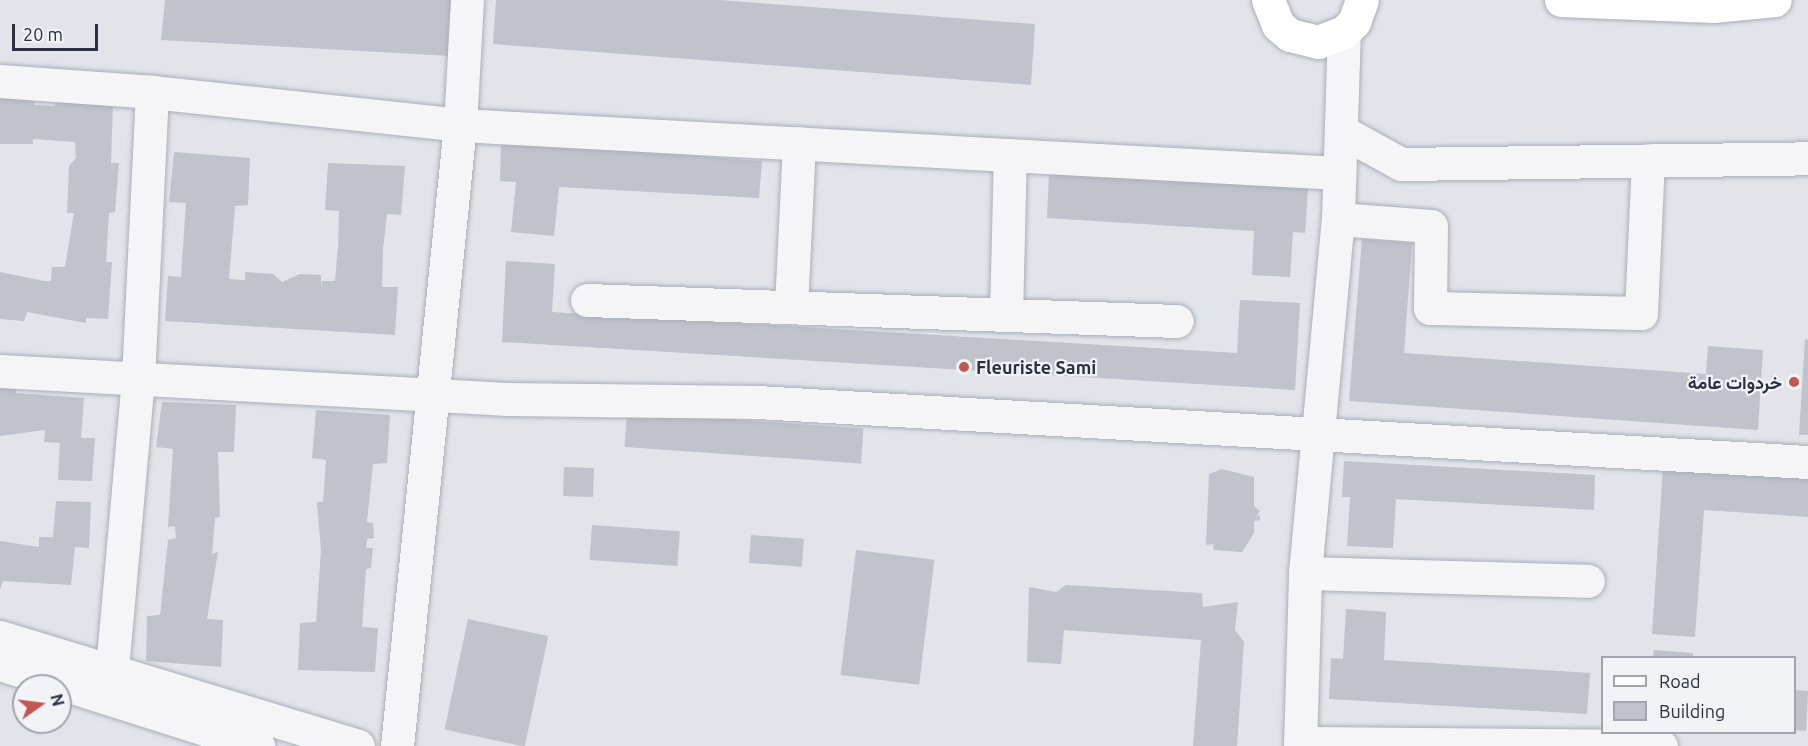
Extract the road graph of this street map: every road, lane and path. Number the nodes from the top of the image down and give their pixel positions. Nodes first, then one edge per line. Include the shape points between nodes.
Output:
1 (467, 0) edge
2 (1268, 0) edge
3 (1362, 0) edge
4 (1561, 0) edge
5 (1775, 0) edge
6 (1344, 32) junction
7 (1303, 40) junction
8 (0, 81) edge
9 (152, 92) junction
10 (1342, 94) junction
11 (460, 124) junction
12 (1341, 131) junction
13 (799, 143) junction
14 (1010, 155) junction
15 (1808, 158) edge
16 (1648, 160) junction
17 (1339, 173) junction
18 (1338, 219) junction
19 (587, 300) dead end
20 (791, 307) junction
21 (1006, 315) junction
22 (1177, 321) dead end
23 (0, 371) edge
24 (138, 378) junction
25 (432, 395) junction
26 (1318, 434) junction
27 (1808, 462) edge
28 (1305, 573) junction
29 (1588, 581) dead end
30 (0, 637) edge
31 (0, 664) edge
32 (112, 671) junction
33 (179, 719) edge
34 (1300, 745) edge
35 (258, 746) edge
36 (357, 746) edge
37 (397, 746) edge
38 (1661, 746) edge

1 - 11 street
2 - 7 main road via 1278,25
3 - 6 main road via 1354,22
4 - 5 main road via 1713,6
6 - 7 main road via 1325,41
6 - 10 street
7 - 10 street
8 - 9 street
9 - 11 street
9 - 24 street
10 - 12 street
11 - 13 street
11 - 25 street
12 - 16 street via 1401,164
12 - 17 street
13 - 14 street
13 - 20 street
14 - 17 street
14 - 21 street
15 - 16 street
16 - 18 street via 1641,314 1430,308 1431,226
17 - 18 street
18 - 26 street
19 - 20 street
20 - 21 street
21 - 22 street
23 - 24 street
24 - 25 street
24 - 32 street
25 - 26 street via 757,402
25 - 37 street
26 - 27 street
26 - 28 street
28 - 29 street
28 - 34 street
30 - 32 street
31 - 33 street
32 - 33 street
33 - 35 street
33 - 36 street
34 - 38 street

